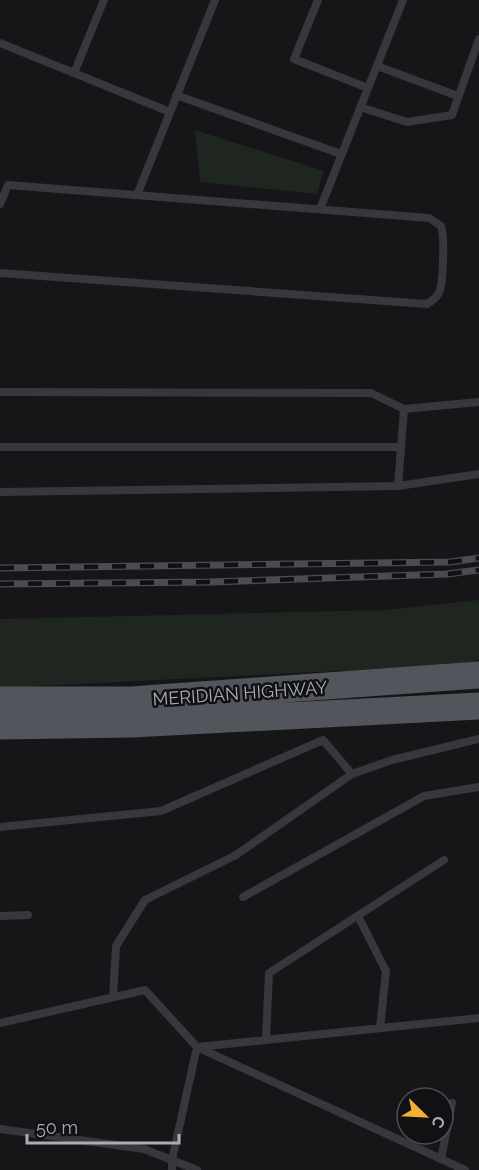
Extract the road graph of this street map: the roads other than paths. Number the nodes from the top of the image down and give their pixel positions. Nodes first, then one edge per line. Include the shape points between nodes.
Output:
1 (104, 0) edge
2 (214, 0) edge
3 (318, 0) edge
4 (403, 0) edge
5 (479, 39) edge
6 (0, 44) edge
7 (377, 66) junction
8 (74, 73) junction
9 (368, 88) junction
10 (176, 95) junction
11 (458, 96) junction
12 (360, 107) junction
13 (170, 112) junction
14 (341, 154) junction
15 (137, 195) junction
16 (0, 204) edge
17 (320, 209) junction
18 (0, 273) edge
19 (0, 392) edge
20 (479, 402) edge
21 (404, 410) junction
22 (0, 447) edge
23 (401, 447) junction
24 (479, 474) edge
25 (398, 486) junction
26 (0, 492) edge
27 (479, 675) edge
28 (0, 700) edge
29 (479, 706) edge
30 (0, 726) edge
31 (479, 739) edge
32 (352, 774) junction
33 (479, 787) edge
34 (0, 827) edge
35 (444, 860) dead end
36 (243, 897) dead end
37 (28, 915) dead end
38 (0, 916) edge
39 (358, 916) junction
40 (113, 998) junction
41 (479, 1018) edge
42 (0, 1023) edge
43 (380, 1028) junction
44 (266, 1040) junction
45 (197, 1047) junction
46 (0, 1129) edge
47 (444, 1146) edge
48 (441, 1159) junction
49 (172, 1160) junction
50 (172, 1170) edge
51 (197, 1170) edge
52 (465, 1170) edge

1 - 8 lane
2 - 10 lane
3 - 9 lane via 294,59
4 - 7 lane
5 - 11 lane
6 - 8 lane
7 - 9 lane
7 - 11 lane
8 - 13 lane
9 - 12 lane
10 - 13 lane
10 - 14 lane
11 - 12 lane via 452,115 407,122
12 - 14 lane
13 - 15 lane
14 - 17 lane
15 - 16 lane via 8,185
15 - 17 lane
17 - 18 lane via 429,218 436,222 443,238 440,291 427,304
19 - 21 lane via 370,393
20 - 21 lane
21 - 23 lane
22 - 23 lane
23 - 25 lane
24 - 25 lane
25 - 26 lane
27 - 28 main road, MERIDIAN HIGHWAY via 131,700
29 - 30 main road, MERIDIAN HIGHWAY via 132,724
31 - 32 lane
32 - 34 lane via 323,740 161,811
32 - 40 lane via 236,855 145,900 117,946
33 - 36 lane via 423,796
35 - 39 lane
37 - 38 lane
39 - 43 lane via 386,971
39 - 44 lane via 269,974
40 - 42 lane
40 - 45 lane via 145,990
41 - 43 lane
43 - 44 lane
44 - 45 lane
45 - 48 lane
45 - 49 lane
46 - 49 lane via 144,1149
47 - 48 lane
48 - 52 lane
49 - 50 lane
49 - 51 lane

